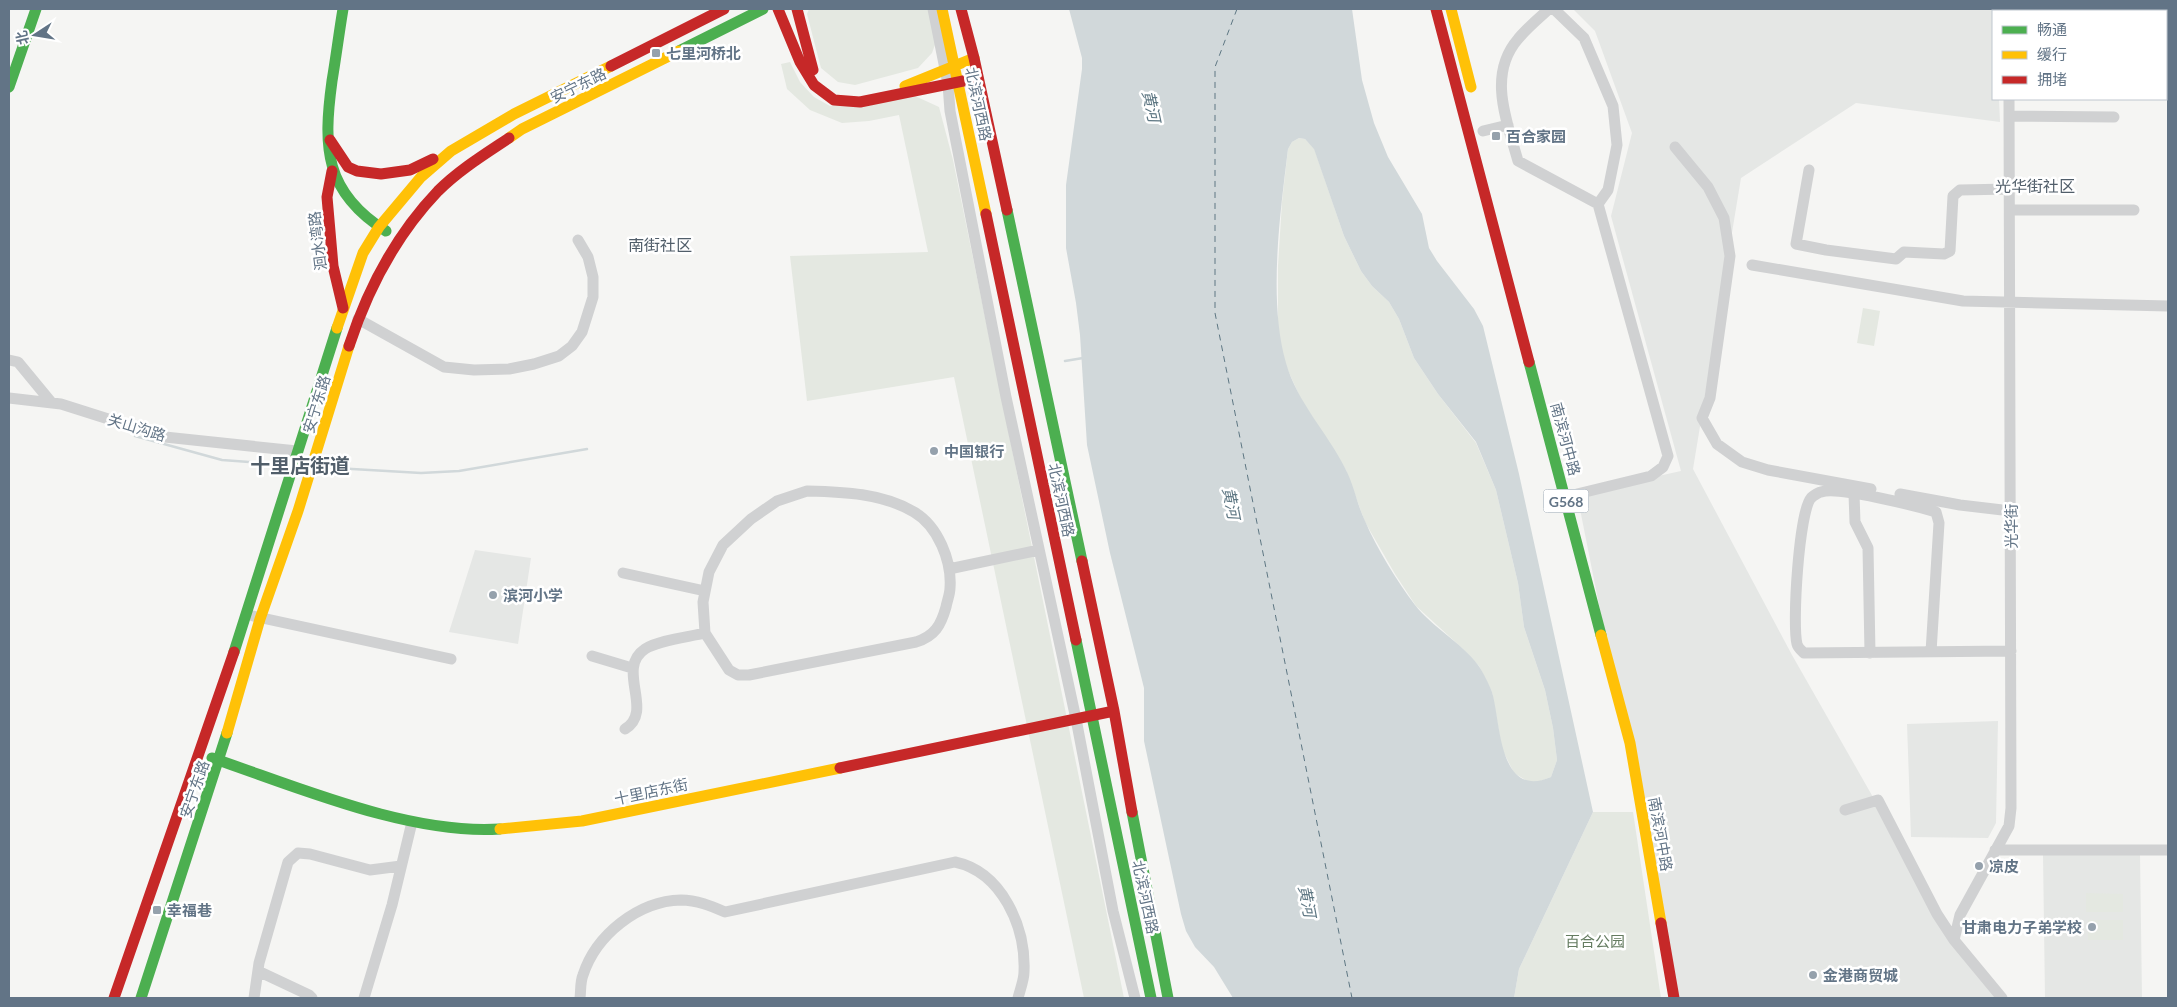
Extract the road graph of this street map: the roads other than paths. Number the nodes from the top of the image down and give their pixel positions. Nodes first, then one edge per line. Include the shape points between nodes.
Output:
1 (36, 9) edge
2 (343, 9) edge
3 (724, 9) edge
4 (763, 9) edge
5 (778, 9) edge
6 (797, 9) edge
7 (933, 9) edge
8 (942, 9) edge
9 (961, 9) edge
10 (1436, 9) edge
11 (1451, 9) edge
12 (1548, 9) edge
13 (1554, 9) edge
14 (974, 58) junction
15 (950, 67) junction
16 (978, 78) junction
17 (953, 83) junction
18 (9, 87) edge
19 (1474, 98) dead end
20 (2009, 100) edge
21 (2009, 116) junction
22 (2114, 116) dead end
23 (1508, 125) junction
24 (1483, 132) dead end
25 (327, 135) junction
26 (1675, 147) dead end
27 (451, 152) junction
28 (1809, 170) dead end
29 (332, 171) junction
30 (2010, 189) junction
31 (1598, 204) junction
32 (2010, 210) junction
33 (2134, 210) dead end
34 (379, 228) junction
35 (399, 238) junction
36 (578, 240) dead end
37 (1752, 266) dead end
38 (2010, 303) junction
39 (2168, 306) edge
40 (343, 308) junction
41 (358, 319) junction
42 (9, 360) edge
43 (9, 398) edge
44 (51, 402) junction
45 (295, 461) junction
46 (1578, 494) dead end
47 (1854, 494) junction
48 (2011, 511) junction
49 (1039, 550) junction
50 (948, 569) junction
51 (622, 572) dead end
52 (706, 591) junction
53 (247, 615) junction
54 (260, 619) junction
55 (705, 633) junction
56 (2011, 651) junction
57 (1870, 652) junction
58 (1931, 652) junction
59 (592, 656) dead end
60 (451, 659) dead end
61 (632, 668) junction
62 (1114, 710) junction
63 (1092, 716) junction
64 (1076, 719) junction
65 (624, 730) dead end
66 (199, 754) junction
67 (219, 761) junction
68 (1845, 810) dead end
69 (412, 822) junction
70 (1995, 850) junction
71 (2168, 850) edge
72 (401, 866) junction
73 (1954, 940) junction
74 (258, 971) junction
75 (114, 998) edge
76 (141, 998) edge
77 (254, 998) edge
78 (312, 998) edge
79 (364, 998) edge
80 (580, 998) edge
81 (1018, 998) edge
82 (1135, 998) edge
83 (1151, 998) edge
84 (1168, 998) edge
85 (1674, 998) edge
86 (2002, 998) edge

1 - 18 main road
2 - 25 main road, 洄水湾路
3 - 27 main road via 514,114
4 - 35 main road, 安宁东路 via 522,130 474,161 439,190
5 - 17 main road via 800,62 814,85 834,100 860,102
6 - 15 main road via 812,69 830,89 856,98 909,85
7 - 15 street
8 - 15 main road, 北滨河西路
9 - 14 main road, 北滨河西路
10 - 85 main road, 南滨河中路 / G568 via 1630,743
11 - 19 main road
12 - 23 street via 1517,40 1503,64 1500,85
13 - 31 street via 1584,38 1613,106 1617,144 1608,190
14 - 15 main road
14 - 16 main road, 北滨河西路
15 - 17 main road, 北滨河西路
16 - 17 main road
16 - 62 main road, 北滨河西路
17 - 49 street via 950,111
17 - 63 main road, 北滨河西路
20 - 21 street, 光华街
21 - 22 street
21 - 30 street, 光华街
23 - 24 street
23 - 31 street via 1518,162
25 - 27 main road via 348,167 357,171 381,174 410,170
25 - 29 main road, 洄水湾路
26 - 48 street via 1708,187 1724,218 1730,256 1710,398 1702,418 1717,444 1742,462 1768,470 1960,505
27 - 34 main road, 安宁东路 via 421,176
28 - 30 street via 1796,244 1896,259 1904,252 1944,254 1950,251 1953,196 1960,190
29 - 34 main road, 洄水湾路 via 348,197
29 - 40 main road, 洄水湾路 via 327,197 333,266
30 - 32 street, 光华街
31 - 46 street via 1668,456 1663,467 1651,476
32 - 33 street
32 - 38 street, 光华街
34 - 35 main road, 洄水湾路
34 - 40 main road, 安宁东路 via 363,252
35 - 41 main road, 安宁东路 via 383,264
36 - 41 street via 588,257 593,297 582,332 559,356 509,369 444,367
37 - 38 street via 1963,301
38 - 39 street
38 - 48 street, 光华街
40 - 45 main road, 安宁东路
41 - 54 main road, 安宁东路
42 - 44 street via 18,362
43 - 44 street, 关山沟路
44 - 45 street, 关山沟路 via 165,437
45 - 53 main road, 安宁东路
47 - 57 street via 1855,522 1868,548
47 - 57 street via 1821,491 1811,497 1798,553 1795,624 1798,647 1804,653
47 - 58 street via 1905,502 1936,512
48 - 56 street, 光华街
49 - 50 street
49 - 64 street
50 - 52 street via 948,560 936,534 916,513 891,500 838,492 807,492 777,501 723,545 709,572
50 - 55 street via 950,589 940,626 926,639 916,642 749,676 729,670
51 - 52 street
52 - 55 street via 703,602
53 - 54 street
53 - 66 main road, 安宁东路
54 - 60 street
54 - 67 main road, 安宁东路
55 - 61 street via 651,646 639,654
56 - 58 street
56 - 70 street, 光华街 via 2011,808 2009,826
57 - 58 street
59 - 61 street
61 - 65 street via 637,715
62 - 63 main road, 十里店东街
62 - 84 main road, 北滨河西路
63 - 64 main road, 十里店东街
63 - 83 main road, 北滨河西路
64 - 69 main road, 十里店东街 via 582,821 486,830
64 - 82 street via 1113,911
66 - 67 main road, 十里店东街
66 - 75 main road, 安宁东路
67 - 69 main road, 十里店东街
67 - 76 main road, 安宁东路
68 - 73 street via 1878,800 1937,914
69 - 72 street
70 - 71 street
70 - 73 street, 光华街 via 1960,915
72 - 74 street via 370,870 310,854 293,856 288,862
72 - 79 street
73 - 86 street
74 - 77 street
74 - 78 street
80 - 81 street via 582,976 599,943 625,918 658,904 681,900 704,903 725,912 955,862 982,872 1007,900 1022,935 1024,973

